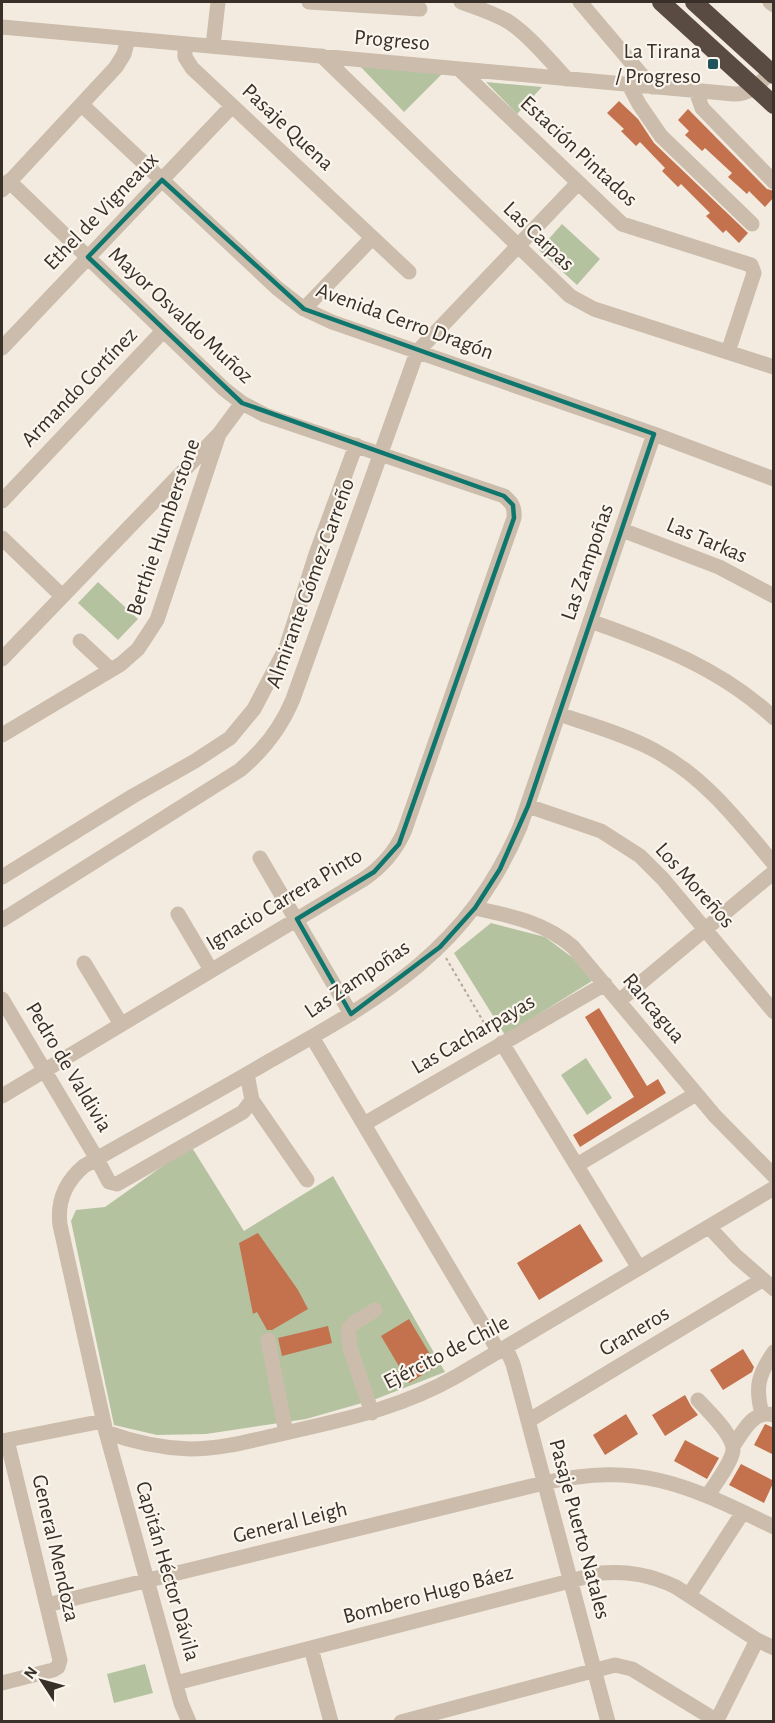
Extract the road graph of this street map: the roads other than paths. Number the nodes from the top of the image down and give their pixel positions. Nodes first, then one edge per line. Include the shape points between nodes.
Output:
1 (218, 2) edge
2 (309, 2) edge
3 (461, 2) edge
4 (580, 2) edge
5 (661, 2) edge
6 (694, 2) edge
7 (770, 2) edge
8 (774, 4) edge
9 (420, 9) dead end
10 (2, 27) edge
11 (128, 39) junction
12 (185, 44) junction
13 (213, 46) junction
14 (322, 56) junction
15 (459, 69) junction
16 (772, 74) edge
17 (567, 79) junction
18 (629, 85) junction
19 (652, 87) junction
20 (756, 88) junction
21 (696, 91) junction
22 (82, 105) junction
23 (774, 105) edge
24 (232, 106) junction
25 (162, 180) junction
26 (774, 182) edge
27 (578, 183) junction
28 (5, 185) edge
29 (752, 224) dead end
30 (372, 238) junction
31 (517, 246) junction
32 (88, 257) junction
33 (409, 273) dead end
34 (304, 309) junction
35 (163, 331) junction
36 (2, 348) edge
37 (417, 352) junction
38 (728, 352) junction
39 (774, 367) edge
40 (242, 403) junction
41 (219, 434) junction
42 (654, 434) junction
43 (356, 446) junction
44 (380, 454) junction
45 (774, 479) edge
46 (2, 501) edge
47 (513, 505) joint
48 (622, 530) junction
49 (2, 538) edge
50 (63, 596) junction
51 (774, 596) edge
52 (590, 621) junction
53 (80, 641) dead end
54 (2, 659) edge
55 (111, 670) junction
56 (559, 714) junction
57 (774, 718) edge
58 (2, 735) edge
59 (528, 806) junction
60 (260, 858) dead end
61 (774, 864) edge
62 (774, 872) edge
63 (2, 877) edge
64 (475, 908) junction
65 (178, 914) dead end
66 (297, 919) junction
67 (2, 920) edge
68 (705, 929) junction
69 (84, 963) dead end
70 (212, 970) junction
71 (605, 984) junction
72 (2, 999) edge
73 (619, 1001) junction
74 (774, 1012) edge
75 (351, 1014) junction
76 (121, 1024) junction
77 (312, 1037) junction
78 (500, 1045) junction
79 (44, 1070) junction
80 (247, 1074) junction
81 (696, 1094) junction
82 (2, 1096) edge
83 (252, 1100) junction
84 (364, 1124) junction
85 (98, 1159) junction
86 (577, 1165) junction
87 (774, 1176) edge
88 (307, 1180) dead end
89 (774, 1188) edge
90 (709, 1227) junction
91 (639, 1268) junction
92 (768, 1285) edge
93 (375, 1311) dead end
94 (268, 1341) dead end
95 (502, 1350) junction
96 (774, 1352) edge
97 (698, 1400) dead end
98 (372, 1413) junction
99 (768, 1414) edge
100 (528, 1421) junction
101 (104, 1426) junction
102 (286, 1433) junction
103 (4, 1440) edge
104 (733, 1446) junction
105 (544, 1483) junction
106 (708, 1495) junction
107 (743, 1512) junction
108 (774, 1527) edge
109 (147, 1580) junction
110 (571, 1580) junction
111 (690, 1595) junction
112 (47, 1605) junction
113 (757, 1640) junction
114 (311, 1648) junction
115 (774, 1648) edge
116 (594, 1669) junction
117 (2, 1683) edge
118 (176, 1683) junction
119 (183, 1718) edge
120 (716, 1721) edge
121 (331, 1722) edge
122 (401, 1722) edge
123 (608, 1722) edge

1 - 13 street
2 - 9 street
3 - 17 street via 510,23
4 - 19 street
5 - 20 highway
6 - 16 highway
7 - 8 street
10 - 11 street, Progreso
11 - 12 street, Progreso
11 - 22 street via 121,61
12 - 13 street, Progreso
12 - 24 street, Pasaje Quena via 188,63
13 - 14 street, Progreso
14 - 15 street, Progreso
14 - 31 street, Las Carpas
15 - 17 street, Progreso
15 - 27 street, Estación Pintados
16 - 20 street
17 - 18 street, Progreso
18 - 19 street, Progreso
18 - 29 street via 661,136
19 - 21 street, Progreso
20 - 21 street, Progreso via 740,94
20 - 23 highway
21 - 26 street via 702,108
22 - 25 street, Avenida Cerro Dragón
22 - 28 street
24 - 25 street, Ethel de Vigneaux
24 - 30 street, Pasaje Quena
25 - 32 street, Ethel de Vigneaux
25 - 34 street, Avenida Cerro Dragón
27 - 31 street, Almirante Gómez Carreño
27 - 38 street, Estación Pintados via 622,224 751,265 754,273
28 - 32 street, Mayor Osvaldo Muñoz
30 - 33 street, Pasaje Quena
30 - 34 street
31 - 37 street, Almirante Gómez Carreño
31 - 38 street, Las Carpas via 577,301
32 - 35 street, Mayor Osvaldo Muñoz
32 - 36 street, Ethel de Vigneaux
34 - 37 street, Avenida Cerro Dragón
35 - 40 street, Mayor Osvaldo Muñoz
35 - 46 street, Armando Cortínez
37 - 42 street, Avenida Cerro Dragón
37 - 44 street, Almirante Gómez Carreño
38 - 39 street, Las Carpas
40 - 41 street, Berthie Humberstone
40 - 43 street, Mayor Osvaldo Muñoz via 265,415
41 - 50 street, Berthie Humberstone
41 - 55 street, Berthie Humberstone via 156,620 138,649
42 - 45 street, Avenida Cerro Dragón
42 - 48 street, Las Zampoñas
43 - 44 street, Mayor Osvaldo Muñoz
43 - 63 street via 286,648 254,709 230,738
44 - 47 street, Mayor Osvaldo Muñoz via 504,496
44 - 67 street, Almirante Gómez Carreño via 293,699 264,748 233,774
47 - 66 street, Ignacio Carrera Pinto via 514,518 399,844 374,872
48 - 51 street, Las Tarkas via 719,567
48 - 52 street, Las Zampoñas
49 - 50 street
50 - 54 street, Berthie Humberstone
52 - 56 street, Las Zampoñas
52 - 57 street via 697,663
53 - 55 street
55 - 58 street, Berthie Humberstone
56 - 59 street, Las Zampoñas
56 - 61 street via 635,741 684,768 724,804
59 - 64 street, Las Zampoñas via 500,869
59 - 68 street, Los Moreños via 587,825 627,846 652,867
60 - 66 street
62 - 68 street
64 - 71 street, Rancagua via 546,928 573,947
64 - 75 street, Las Zampoñas via 440,947 395,986
65 - 70 street
66 - 70 street, Ignacio Carrera Pinto
66 - 75 street
68 - 73 street
68 - 74 street, Los Moreños
69 - 76 street
70 - 76 street, Ignacio Carrera Pinto
71 - 73 street, Rancagua
71 - 78 street, Las Cacharpayas
72 - 79 street, Pedro de Valdivia
73 - 81 street, Rancagua
75 - 77 street, Las Zampoñas
76 - 79 street, Ignacio Carrera Pinto
77 - 80 street, Las Zampoñas
77 - 84 street, Pasaje Puerto Natales
78 - 84 street, Las Cacharpayas
78 - 86 street
79 - 82 street, Ignacio Carrera Pinto
79 - 85 street, Pedro de Valdivia
80 - 83 street
80 - 85 street, Las Zampoñas
81 - 86 street
81 - 87 street, Rancagua
83 - 85 street, Pedro de Valdivia via 243,1112 117,1184 109,1182
83 - 88 street
84 - 95 street, Pasaje Puerto Natales
85 - 101 street, Las Zampoñas via 71,1178 59,1214
86 - 91 street
89 - 90 street, Ejército de Chile
90 - 91 street, Ejército de Chile
90 - 92 street
91 - 95 street, Ejército de Chile
92 - 100 street, Graneros
93 - 98 street via 348,1329 350,1348
94 - 102 street
95 - 98 street, Ejército de Chile via 424,1394
95 - 100 street, Pasaje Puerto Natales via 513,1364
96 - 99 street via 758,1380 757,1395
97 - 104 street
98 - 102 street, Ejército de Chile
99 - 104 street via 752,1419
100 - 105 street, Pasaje Puerto Natales
101 - 102 street, Ejército de Chile via 148,1444 192,1449
101 - 103 street, Ejército de Chile
101 - 109 street, Capitán Héctor Dávila
103 - 112 street, General Mendoza
104 - 106 street via 730,1459
105 - 106 street, General Leigh via 622,1475 666,1481
105 - 109 street, General Leigh
105 - 110 street, Pasaje Puerto Natales
106 - 107 street, General Leigh
107 - 108 street, General Leigh
107 - 111 street
109 - 112 street, General Leigh
109 - 118 street, Capitán Héctor Dávila
110 - 111 street, Bombero Hugo Báez via 601,1573 632,1573 662,1580
110 - 114 street, Bombero Hugo Báez
110 - 116 street, Pasaje Puerto Natales
111 - 113 street, Bombero Hugo Báez
112 - 117 street, General Mendoza via 58,1666 53,1671
113 - 115 street, Bombero Hugo Báez
113 - 120 street
114 - 118 street, Bombero Hugo Báez
114 - 121 street
116 - 120 street via 615,1665 632,1669
116 - 122 street
116 - 123 street, Pasaje Puerto Natales
118 - 119 street, Capitán Héctor Dávila

